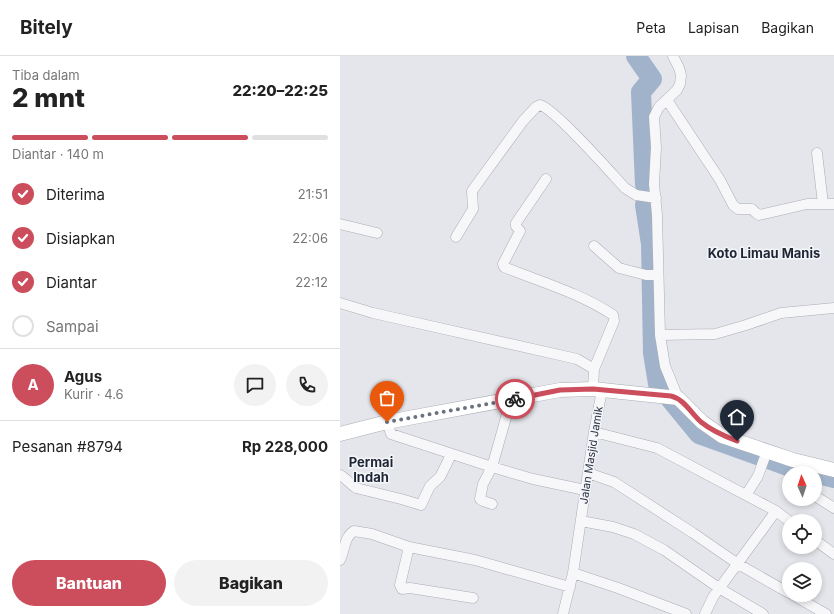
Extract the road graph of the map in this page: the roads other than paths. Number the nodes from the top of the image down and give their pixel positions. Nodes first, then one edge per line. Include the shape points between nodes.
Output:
1 (673, 56) edge
2 (667, 100) junction
3 (817, 153) dead end
4 (546, 179) dead end
5 (656, 198) junction
6 (823, 204) junction
7 (834, 204) edge
8 (340, 224) edge
9 (377, 233) dead end
10 (456, 237) dead end
11 (594, 246) dead end
12 (654, 275) junction
13 (340, 303) edge
14 (834, 308) edge
15 (660, 335) junction
16 (594, 369) junction
17 (598, 389) junction
18 (674, 397) junction
19 (511, 400) junction
20 (387, 422) junction
21 (594, 432) junction
22 (340, 434) edge
23 (766, 453) junction
24 (451, 455) junction
25 (805, 466) edge
26 (492, 467) junction
27 (822, 469) edge
28 (834, 470) edge
29 (588, 473) junction
30 (340, 475) edge
31 (586, 490) junction
32 (746, 495) junction
33 (822, 500) edge
34 (492, 504) dead end
35 (834, 508) edge
36 (776, 511) junction
37 (782, 516) edge
38 (581, 521) junction
39 (822, 545) edge
40 (409, 547) junction
41 (834, 554) edge
42 (340, 560) edge
43 (738, 564) junction
44 (573, 573) junction
45 (570, 587) junction
46 (720, 588) junction
47 (782, 589) edge
48 (473, 598) dead end
49 (805, 602) edge
50 (563, 614) edge
51 (686, 614) edge
52 (705, 614) edge
53 (763, 614) edge
54 (826, 614) edge

1 - 2 street via 680,68 680,84
2 - 5 street via 658,107 654,117
2 - 6 street via 720,180 735,208 752,209 759,214 807,204
3 - 6 street
4 - 16 street, Jalan Masjid Jamik via 516,223 520,231 503,264 504,267 578,295 613,315 614,321
5 - 10 street via 636,195 625,188 562,121 540,105 523,121 472,191 473,209
5 - 12 street
6 - 7 street
8 - 9 street
11 - 12 street via 619,268
12 - 15 street
13 - 16 street via 577,359
14 - 15 street via 781,313 715,334
15 - 18 street via 664,366
16 - 17 street, Jalan Masjid Jamik
17 - 18 main road
17 - 19 main road via 560,390
17 - 21 street, Jalan Masjid Jamik
18 - 23 main road via 722,436
19 - 20 main road
19 - 26 street
20 - 22 main road
20 - 24 street via 391,434
21 - 29 street, Jalan Masjid Jamik
21 - 32 street via 657,448
23 - 25 main road
23 - 32 street via 758,476
24 - 26 street
24 - 30 street via 440,478 430,486 421,505 356,488
26 - 31 street
26 - 34 street via 483,484 480,499
27 - 28 main road
29 - 31 street, Jalan Masjid Jamik
29 - 43 street via 614,482
31 - 38 street, Jalan Masjid Jamik
32 - 36 street
33 - 35 street
36 - 37 street
36 - 43 street
38 - 44 street, Jalan Masjid Jamik
38 - 46 street via 634,534 664,550
39 - 41 street
40 - 42 street via 372,534 354,531 349,533
40 - 45 street via 475,560
40 - 48 street via 400,585 402,589
43 - 46 street
43 - 47 street
44 - 45 street, Jalan Masjid Jamik
44 - 51 street
45 - 50 street, Jalan Masjid Jamik
46 - 52 street
46 - 53 street
49 - 54 street

